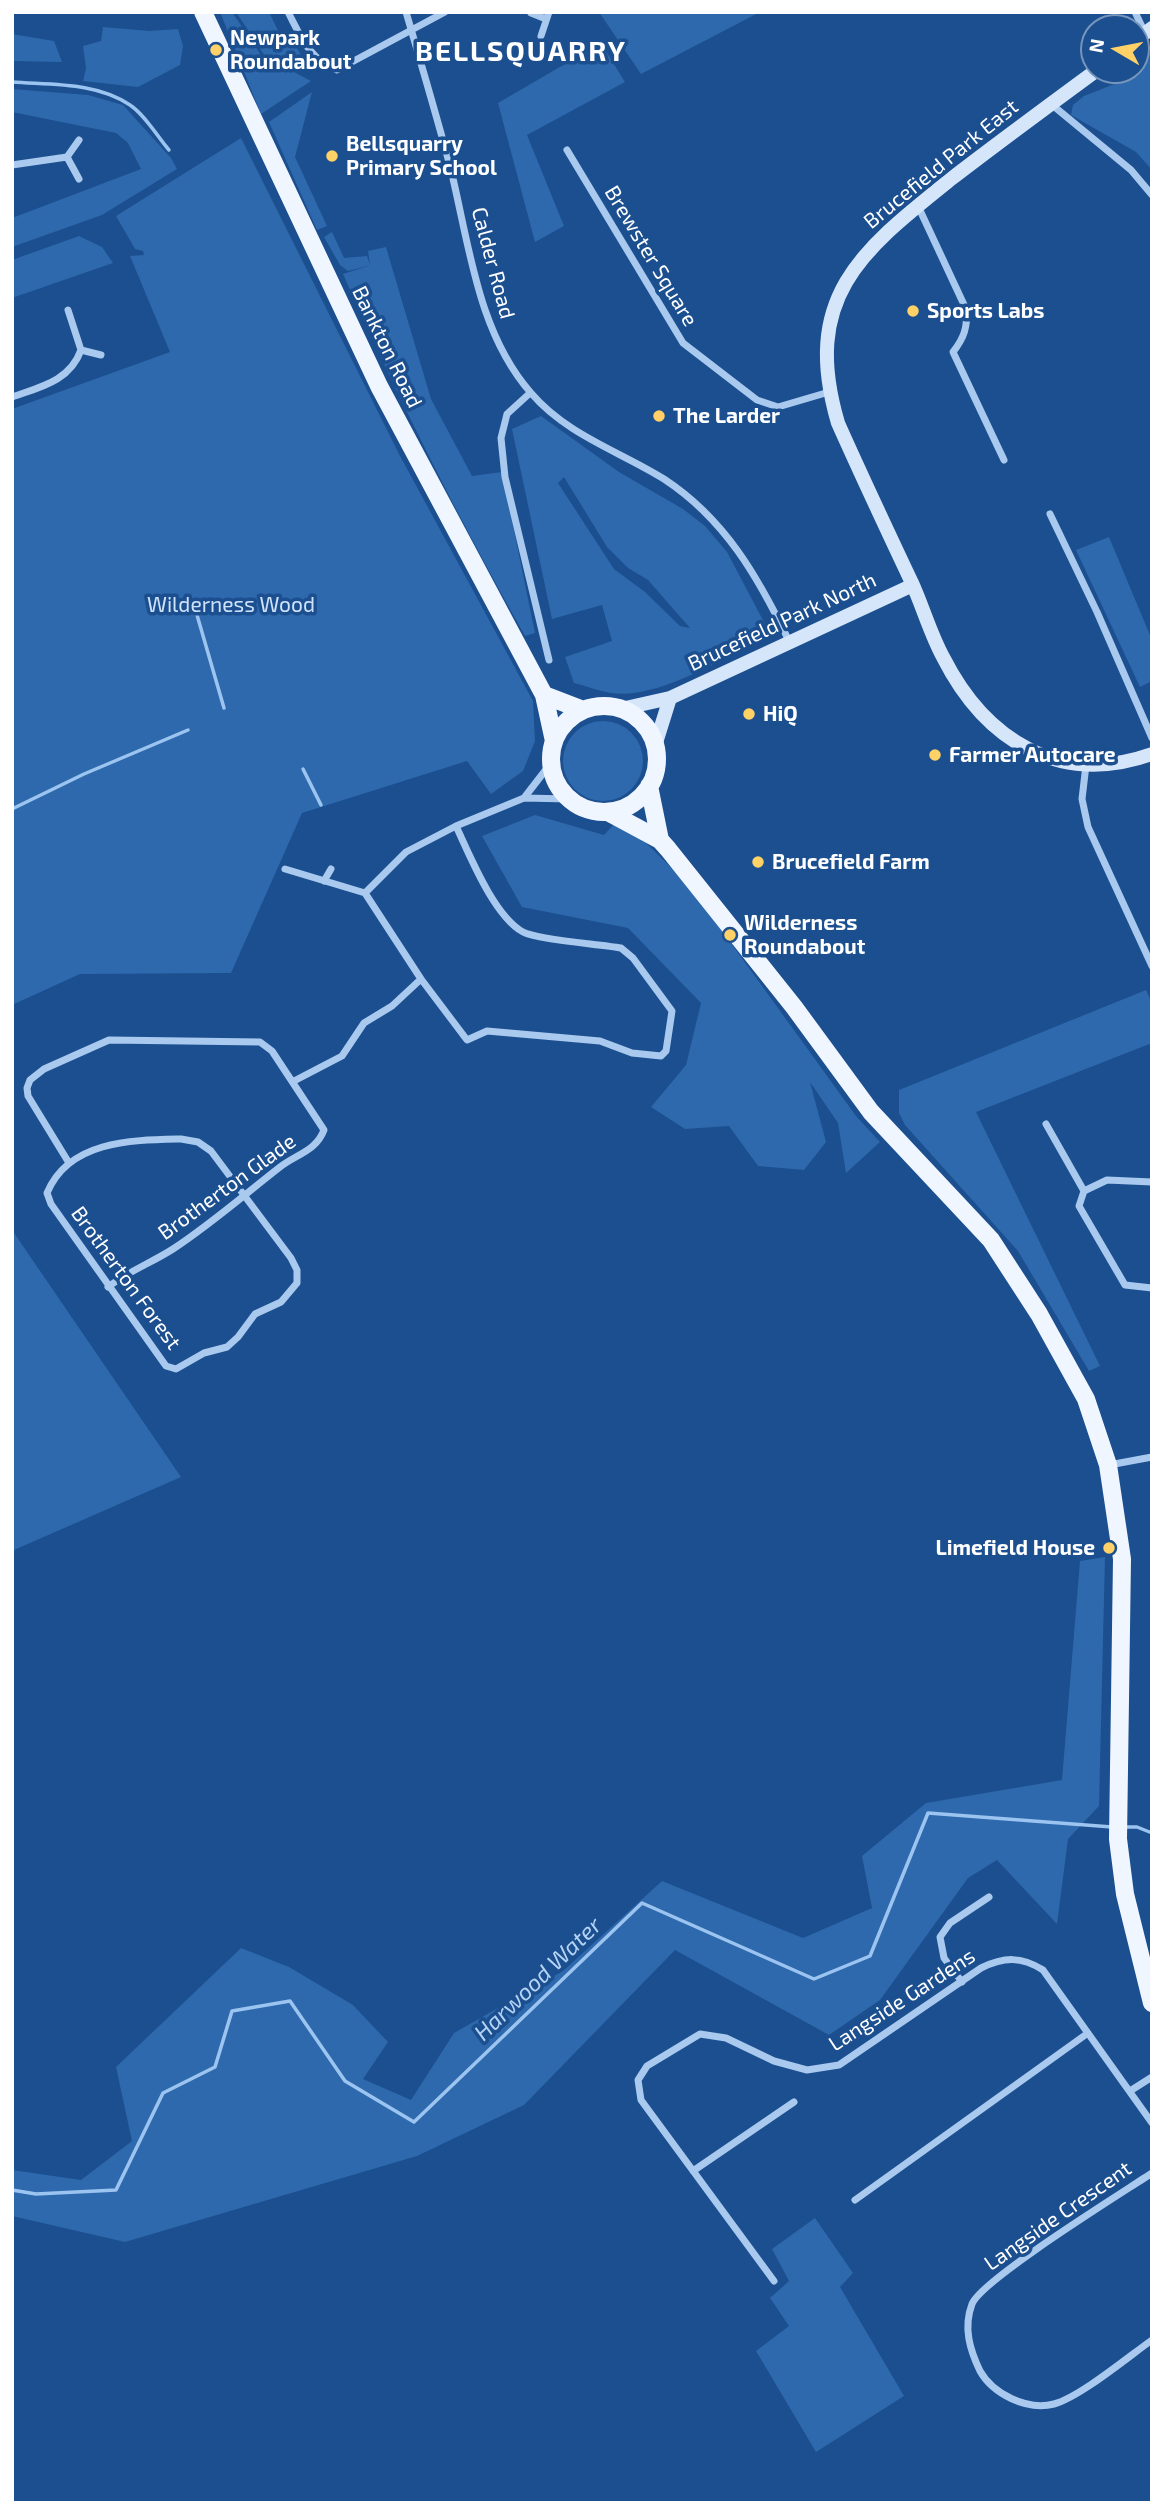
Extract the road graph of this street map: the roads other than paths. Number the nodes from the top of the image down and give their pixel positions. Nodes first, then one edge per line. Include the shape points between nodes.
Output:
1 (203, 12) edge
2 (288, 12) edge
3 (406, 12) edge
4 (445, 12) edge
5 (531, 13) edge
6 (548, 16) edge
7 (412, 31) junction
8 (541, 36) dead end
9 (1080, 82) edge
10 (1050, 104) junction
11 (79, 140) dead end
12 (567, 150) dead end
13 (67, 158) junction
14 (12, 165) edge
15 (79, 179) dead end
16 (1152, 195) edge
17 (918, 206) junction
18 (68, 310) dead end
19 (81, 351) junction
20 (101, 355) dead end
21 (829, 392) junction
22 (530, 393) junction
23 (12, 397) edge
24 (1004, 460) dead end
25 (1050, 514) dead end
26 (912, 585) junction
27 (789, 641) junction
28 (549, 660) dead end
29 (544, 695) junction
30 (670, 698) junction
31 (621, 709) junction
32 (583, 710) junction
33 (1152, 738) edge
34 (554, 741) junction
35 (655, 746) junction
36 (1152, 754) edge
37 (551, 763) junction
38 (1086, 765) junction
39 (649, 786) junction
40 (524, 798) junction
41 (569, 799) junction
42 (608, 812) junction
43 (456, 826) junction
44 (660, 840) junction
45 (285, 869) dead end
46 (331, 869) dead end
47 (324, 881) junction
48 (365, 893) junction
49 (1152, 966) edge
50 (421, 979) junction
51 (294, 1081) junction
52 (1046, 1124) dead end
53 (69, 1163) junction
54 (1152, 1182) edge
55 (1084, 1191) junction
56 (244, 1195) junction
57 (108, 1287) junction
58 (1152, 1288) edge
59 (1152, 1457) edge
60 (1108, 1465) junction
61 (989, 1897) dead end
62 (962, 1982) junction
63 (1152, 2003) edge
64 (1088, 2033) junction
65 (1152, 2077) edge
66 (1130, 2091) junction
67 (794, 2102) dead end
68 (1152, 2123) edge
69 (693, 2171) junction
70 (1152, 2173) edge
71 (855, 2200) dead end
72 (774, 2281) dead end
73 (1152, 2340) edge

1 - 29 main road, Bankton Road via 379,386
2 - 7 street via 309,52 320,64 337,70
3 - 7 street, Calder Road
4 - 7 street
5 - 6 street
6 - 8 street
7 - 22 street, Calder Road via 485,311 499,346
9 - 10 street, Brucefield Park East
10 - 16 street via 1131,170
10 - 17 street, Brucefield Park East
11 - 13 street
12 - 21 street, Brewster Square via 683,343 757,401 778,407
13 - 14 street
13 - 15 street
17 - 21 street, Brucefield Park East via 866,253 834,307 826,352
17 - 24 street via 966,309 963,340 953,352
18 - 19 street
19 - 20 street
19 - 23 street via 73,368 60,378
21 - 26 street, Brucefield Park East via 838,423
22 - 27 street, Calder Road via 593,443 662,479 713,520 735,543
22 - 28 street via 507,414 501,438 505,477
25 - 33 street
26 - 27 street, Brucefield Park North
26 - 38 street, Brucefield Park East via 949,668 993,726 1032,752
27 - 30 street, Brucefield Park North
29 - 32 main road
29 - 34 main road, Bankton Road
30 - 31 street, Brucefield Park North
30 - 35 street
31 - 32 main road via 596,706
31 - 35 main road via 648,730
32 - 34 main road via 561,728
34 - 37 main road
35 - 39 main road via 657,760
36 - 38 street, Brucefield Park East via 1132,761
37 - 40 street
37 - 41 main road via 560,789
38 - 49 street via 1082,799 1088,827
39 - 42 main road via 624,808
39 - 44 main road
40 - 41 street
40 - 43 street
41 - 42 main road
42 - 44 main road
43 - 48 street via 406,852
43 - 50 street via 477,871 511,923 526,933 621,948 633,958 672,1011 666,1051 661,1056 632,1053 600,1041 487,1031 467,1040
44 - 60 main road via 698,883 871,1112 991,1240 1086,1399
45 - 47 street
46 - 47 street
47 - 48 street
48 - 50 street
50 - 51 street via 392,1006 364,1023 342,1056
51 - 53 street via 260,1042 109,1040 44,1069 27,1088
51 - 56 street, Brotherton Glade via 324,1130 320,1143
52 - 55 street
53 - 56 street via 111,1142 198,1142
53 - 57 street, Brotherton Forest via 47,1193
54 - 55 street via 1107,1180
55 - 58 street via 1079,1206 1125,1285
56 - 57 street, Brotherton Glade via 192,1237 149,1264 131,1269
56 - 57 street, Brotherton Forest via 291,1258 297,1283 281,1302 255,1314 227,1346 176,1369 166,1366
59 - 60 street
60 - 63 main road via 1122,1559 1118,1839 1125,1894
61 - 62 street via 950,1923 940,1937 944,1958
62 - 64 street, Langside Gardens via 1000,1959 1026,1960 1043,1970
62 - 69 street, Langside Gardens via 839,2066 807,2070 774,2061 726,2038 700,2034 647,2066 638,2080 641,2100
64 - 66 street, Langside Gardens
64 - 71 street
65 - 66 street
66 - 68 street, Langside Gardens
67 - 69 street
69 - 72 street, Langside Gardens
70 - 73 street, Langside Crescent via 994,2279 972,2303 967,2341 982,2374 1000,2392 1027,2404 1045,2405 1073,2394

